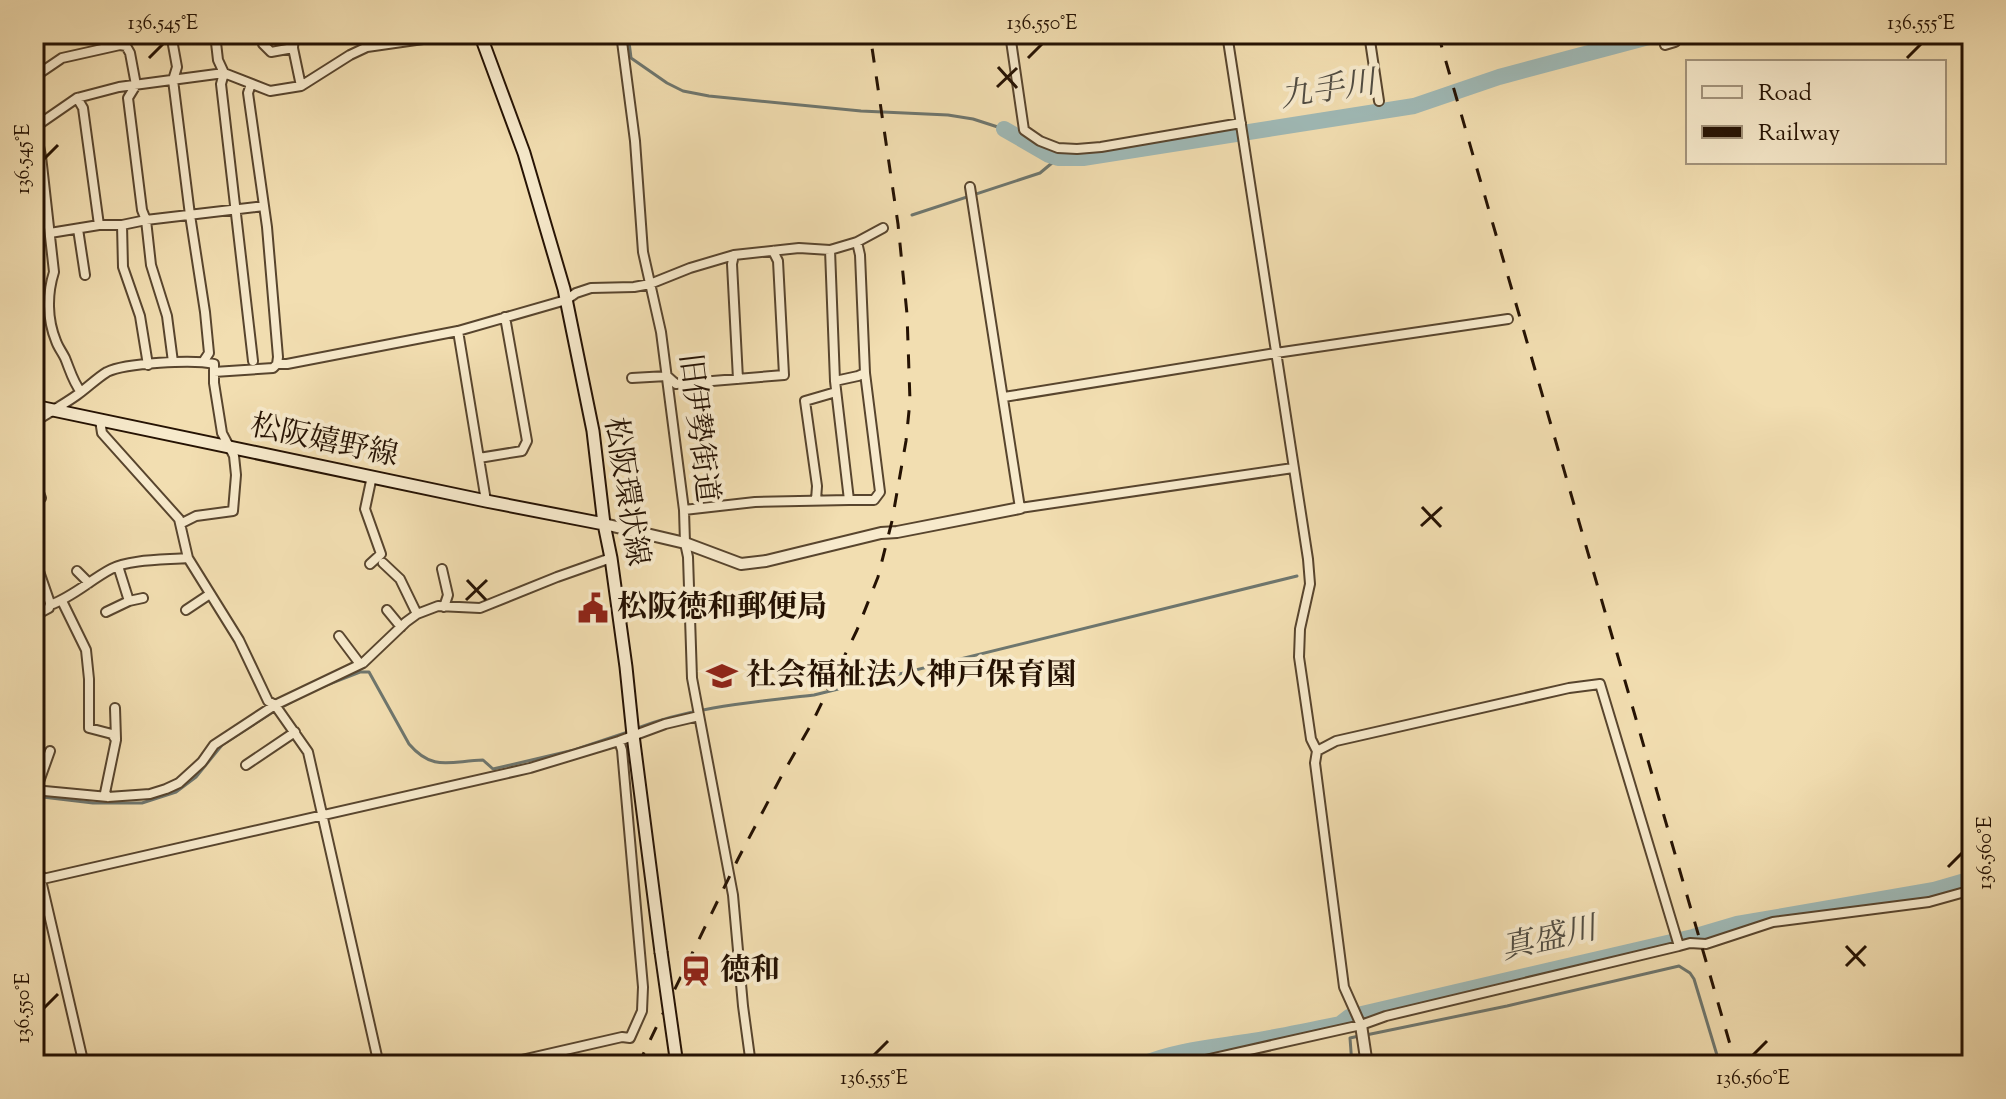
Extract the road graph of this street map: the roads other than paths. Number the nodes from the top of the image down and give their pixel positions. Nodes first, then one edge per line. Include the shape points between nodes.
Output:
1 (171, 34) edge
2 (215, 34) edge
3 (261, 34) edge
4 (294, 34) edge
5 (458, 34) edge
6 (480, 34) edge
7 (621, 34) edge
8 (1010, 34) edge
9 (1227, 34) edge
10 (1369, 34) edge
11 (1674, 34) edge
12 (1665, 45) dead end
13 (293, 48) junction
14 (224, 73) junction
15 (34, 77) edge
16 (173, 80) junction
17 (251, 84) junction
18 (136, 85) junction
19 (301, 86) junction
20 (77, 98) junction
21 (1379, 101) dead end
22 (1241, 123) junction
23 (34, 126) edge
24 (970, 187) dead end
25 (264, 206) junction
26 (236, 209) junction
27 (190, 215) junction
28 (146, 220) junction
29 (99, 225) junction
30 (122, 225) junction
31 (883, 228) dead end
32 (78, 229) junction
33 (50, 233) junction
34 (857, 242) junction
35 (830, 250) junction
36 (773, 251) junction
37 (734, 255) junction
38 (85, 275) dead end
39 (650, 284) junction
40 (566, 300) junction
41 (505, 317) junction
42 (1508, 319) dead end
43 (458, 331) junction
44 (1276, 353) junction
45 (253, 361) dead end
46 (173, 362) junction
47 (203, 362) junction
48 (277, 364) junction
49 (148, 365) junction
50 (214, 372) junction
51 (865, 373) junction
52 (667, 376) junction
53 (632, 379) dead end
54 (738, 379) junction
55 (835, 381) junction
56 (81, 392) junction
57 (836, 392) junction
58 (1004, 397) junction
59 (34, 406) edge
60 (55, 410) junction
61 (100, 420) junction
62 (34, 422) edge
63 (229, 446) junction
64 (479, 458) junction
65 (1293, 468) junction
66 (372, 476) junction
67 (34, 479) edge
68 (41, 498) dead end
69 (816, 500) junction
70 (849, 500) junction
71 (486, 501) junction
72 (1020, 508) junction
73 (684, 510) junction
74 (182, 523) junction
75 (604, 524) junction
76 (685, 543) junction
77 (34, 557) edge
78 (188, 558) junction
79 (611, 558) junction
80 (383, 563) dead end
81 (370, 564) dead end
82 (118, 566) junction
83 (442, 569) dead end
84 (51, 570) dead end
85 (77, 571) dead end
86 (39, 572) junction
87 (89, 583) junction
88 (210, 594) junction
89 (143, 598) dead end
90 (721, 598) dead end
91 (688, 600) junction
92 (62, 601) junction
93 (129, 601) junction
94 (50, 605) junction
95 (444, 607) junction
96 (186, 610) dead end
97 (387, 610) dead end
98 (106, 612) dead end
99 (417, 614) junction
100 (34, 616) edge
101 (401, 627) junction
102 (339, 636) dead end
103 (360, 664) junction
104 (275, 705) junction
105 (115, 708) dead end
106 (699, 716) junction
107 (295, 732) junction
108 (633, 735) junction
109 (116, 740) junction
110 (619, 741) junction
111 (50, 751) dead end
112 (1317, 751) junction
113 (246, 765) dead end
114 (35, 790) edge
115 (108, 797) junction
116 (321, 815) junction
117 (34, 850) edge
118 (37, 880) edge
119 (1972, 890) edge
120 (1679, 946) junction
121 (1362, 1027) junction
122 (84, 1065) edge
123 (379, 1065) edge
124 (500, 1065) edge
125 (677, 1065) edge
126 (751, 1065) edge
127 (1183, 1065) edge
128 (1367, 1065) edge

1 - 16 street via 177,67
2 - 14 street
3 - 13 street via 271,52
4 - 13 street
5 - 19 street via 367,47
6 - 40 main road, 松阪環状線 via 524,153
7 - 39 street, 旧伊勢街道
8 - 22 street via 1024,130 1058,148 1101,147
9 - 22 street
10 - 21 street
11 - 12 street via 1675,42
13 - 19 street
14 - 16 street
14 - 17 street
14 - 26 street
15 - 18 street via 62,58 120,45 130,53
16 - 18 street
16 - 27 street
17 - 19 street via 270,91
17 - 25 street
18 - 20 street
18 - 28 street via 128,98
20 - 23 street
20 - 29 street via 83,108
22 - 44 street
23 - 33 street
24 - 58 street
25 - 26 street
25 - 48 street
26 - 27 street
26 - 45 street
27 - 28 street
27 - 47 street via 208,339
28 - 30 street
28 - 46 street
29 - 30 street
29 - 32 street
30 - 49 street via 123,267 140,316
31 - 34 street
32 - 33 street
32 - 38 street
33 - 56 street via 54,272 49,308 56,341
34 - 35 street
34 - 51 street
35 - 36 street
35 - 55 street
36 - 37 street
36 - 54 street via 778,261 784,375
37 - 39 street
37 - 54 street
39 - 40 street via 591,288
39 - 52 street, 旧伊勢街道
40 - 41 street
40 - 75 main road, 松阪環状線 via 593,431
41 - 43 street
41 - 64 street via 527,441 522,451
42 - 44 street
43 - 48 street
43 - 64 street
44 - 58 street
44 - 65 street
46 - 47 street
46 - 49 street
47 - 50 street via 214,364
48 - 50 street
49 - 56 street via 107,372
50 - 63 street via 222,433
51 - 55 street
51 - 70 street via 880,492 874,500
52 - 53 street
52 - 54 street via 676,384
52 - 73 street, 旧伊勢街道
55 - 57 street
56 - 60 street
57 - 69 street via 805,401
57 - 70 street
58 - 72 street
59 - 60 main road, 松阪嬉野線
60 - 61 main road, 松阪嬉野線
60 - 62 street
61 - 63 main road, 松阪嬉野線
61 - 74 street via 102,433
63 - 66 main road, 松阪嬉野線
63 - 74 street via 236,475 233,511
64 - 71 street
65 - 72 street
65 - 112 street via 1310,584 1299,657
66 - 71 main road, 松阪嬉野線
66 - 81 street via 365,509 381,554
67 - 68 street
69 - 70 street
69 - 73 street
71 - 75 main road, 松阪嬉野線
72 - 76 street via 741,564
73 - 76 street, 旧伊勢街道
74 - 78 street
75 - 76 street
75 - 79 main road, 松阪環状線
76 - 91 street, 旧伊勢街道
77 - 86 street
78 - 82 street
78 - 88 street
79 - 95 street via 480,608
79 - 108 main road, 松阪環状線
80 - 99 street via 400,579
82 - 87 street
82 - 93 street
83 - 95 street via 448,595
84 - 86 street
85 - 87 street
86 - 94 street
87 - 92 street
88 - 96 street
88 - 104 street via 268,701
89 - 93 street
90 - 91 street
91 - 106 street, 旧伊勢街道
92 - 94 street
92 - 109 street via 86,650 89,728
93 - 98 street
94 - 100 street
95 - 99 street
97 - 101 street
99 - 101 street
101 - 103 street
102 - 103 street
103 - 104 street
104 - 107 street
104 - 115 street via 214,745 179,783 150,794
105 - 109 street
106 - 108 street
106 - 126 street, 旧伊勢街道 via 733,895
107 - 113 street
107 - 116 street via 308,752
108 - 110 street
108 - 125 main road, 松阪環状線, bridge
109 - 115 street
110 - 116 street via 559,755 530,768
110 - 124 street via 642,1011 630,1038
111 - 114 street
112 - 120 street via 1336,741 1600,684
112 - 121 street via 1344,987
114 - 115 street
116 - 118 street
116 - 123 street
117 - 118 street
118 - 122 street
119 - 120 street via 1929,902 1773,922 1706,944
120 - 121 street via 1386,1016
121 - 127 street
121 - 128 street

